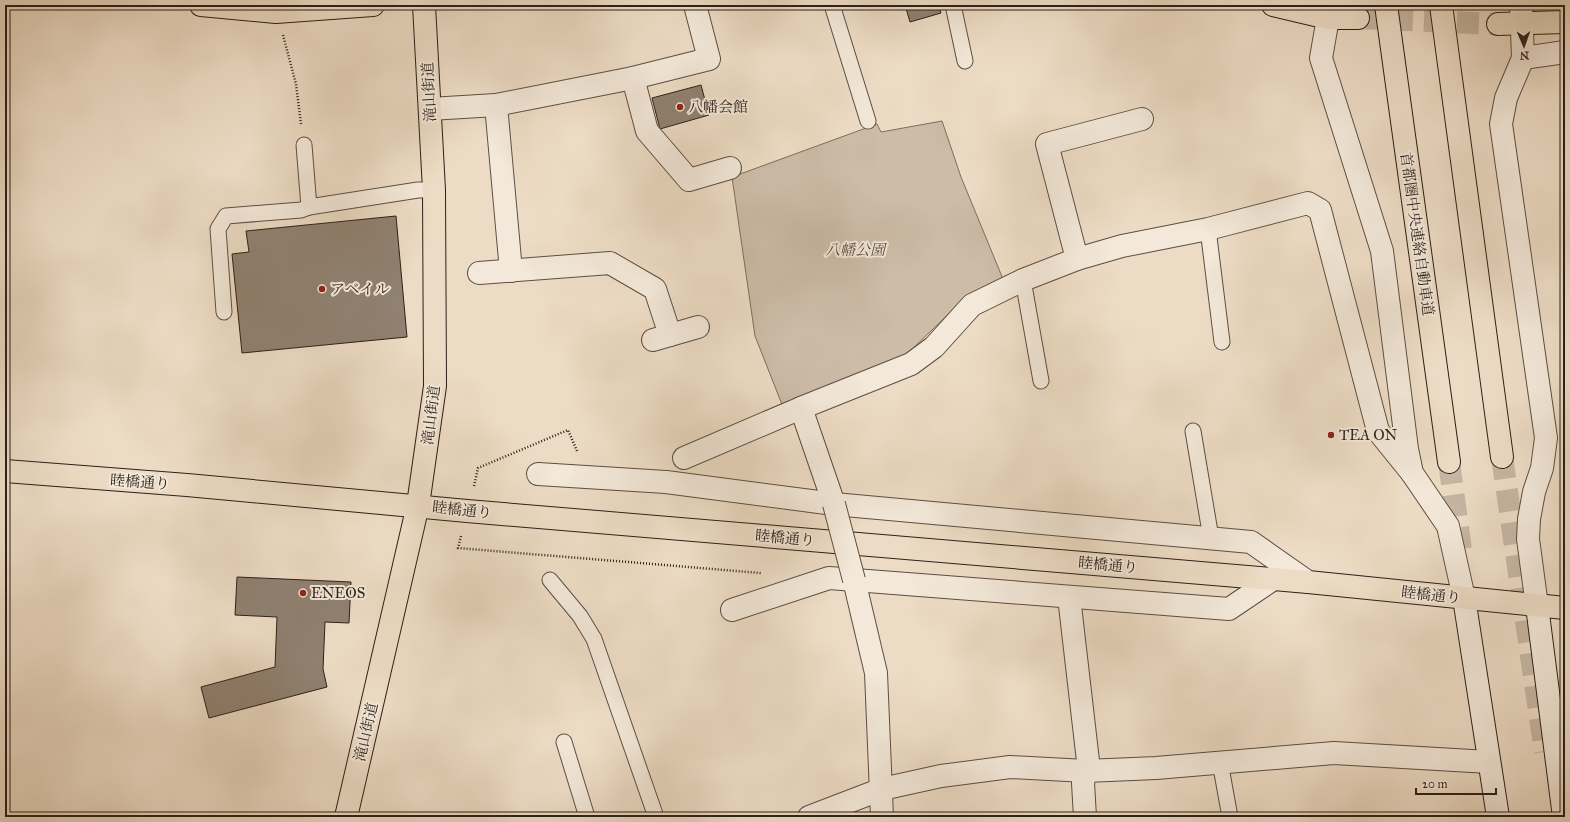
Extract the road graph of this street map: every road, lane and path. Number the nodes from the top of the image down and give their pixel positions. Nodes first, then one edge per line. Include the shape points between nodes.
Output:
1 (201, 5) edge
2 (373, 5) edge
3 (424, 5) edge
4 (695, 5) edge
5 (832, 5) edge
6 (953, 5) edge
7 (1273, 5) edge
8 (1386, 5) edge
9 (1441, 5) edge
10 (271, 9) edge
11 (1522, 14) edge
12 (1328, 18) junction
13 (1358, 18) tunnel mouth
14 (1565, 22) edge
15 (1498, 24) tunnel mouth
16 (1565, 52) edge
17 (1523, 58) junction
18 (965, 62) dead end
19 (632, 78) junction
20 (496, 105) junction
21 (430, 110) junction
22 (1142, 119) dead end
23 (868, 121) dead end
24 (304, 144) joint
25 (730, 168) dead end
26 (434, 190) junction
27 (309, 207) junction
28 (1208, 229) junction
29 (1077, 259) junction
30 (511, 271) junction
31 (479, 273) dead end
32 (1023, 280) junction
33 (224, 312) dead end
34 (698, 327) dead end
35 (1222, 342) dead end
36 (1041, 381) dead end
37 (801, 408) junction
38 (1193, 431) dead end
39 (1502, 456) tunnel mouth
40 (684, 458) dead end
41 (1449, 462) tunnel mouth
42 (5, 471) edge
43 (1412, 472) junction
44 (538, 474) dead end
45 (834, 504) junction
46 (418, 505) junction
47 (467, 511) junction
48 (1211, 538) junction
49 (766, 573) dead end
50 (550, 580) dead end
51 (854, 580) junction
52 (1272, 580) junction
53 (1308, 582) junction
54 (1069, 597) junction
55 (1464, 598) junction
56 (1537, 606) junction
57 (1565, 608) edge
58 (732, 610) dead end
59 (564, 742) dead end
60 (1220, 762) junction
61 (1489, 762) junction
62 (1086, 771) junction
63 (1562, 773) edge
64 (882, 789) junction
65 (346, 817) edge
66 (587, 817) edge
67 (656, 817) edge
68 (809, 817) edge
69 (882, 817) edge
70 (1085, 817) edge
71 (1230, 817) edge
72 (1498, 817) edge
73 (1564, 817) edge

1 - 10 main road
2 - 10 main road
3 - 21 main road, 滝山街道
4 - 19 street via 709,59
5 - 23 lane
6 - 18 lane
7 - 12 main road
8 - 41 main road, 首都圏中央連絡自動車道
9 - 39 main road
10 - 24 path via 296,84
11 - 14 main road
11 - 15 main road
11 - 17 street
12 - 13 main road
12 - 43 street via 1321,58 1382,251
16 - 17 street
17 - 56 street via 1506,98 1501,124 1546,438 1542,468 1529,519 1528,539
19 - 20 street
19 - 25 street via 647,131 689,180
20 - 21 street
20 - 30 street
21 - 26 main road, 滝山街道
22 - 29 street via 1047,144
24 - 27 lane
26 - 27 lane via 418,190
26 - 46 main road, 滝山街道 via 435,386
27 - 33 lane via 301,210 226,216 218,229
28 - 29 street via 1122,246
28 - 35 lane
28 - 43 street via 1308,203 1320,210 1378,431
29 - 32 street
30 - 31 street
30 - 34 street via 610,263 655,289 662,337
32 - 36 lane
32 - 37 street via 972,305 934,347 911,364
37 - 40 street
37 - 45 street
38 - 48 lane
42 - 46 main road, 睦橋通り
43 - 55 street via 1448,526
44 - 45 street via 666,482
45 - 48 street
45 - 51 street, bridge
46 - 47 main road, 睦橋通り
46 - 65 main road, 滝山街道
47 - 49 path via 458,548
47 - 52 main road, 睦橋通り
48 - 53 street via 1251,542
50 - 67 lane via 580,616 594,639
51 - 54 street
51 - 58 street via 829,578
51 - 64 street via 876,674
52 - 53 main road, 睦橋通り
52 - 54 street via 1229,609
53 - 55 main road, 睦橋通り
54 - 62 street via 1088,761
55 - 56 main road, 睦橋通り
55 - 61 street
56 - 57 main road, 睦橋通り
56 - 63 street
59 - 66 lane
60 - 61 street via 1334,753
60 - 62 street
60 - 71 lane
61 - 72 street
62 - 64 street via 1010,767 941,776
62 - 70 street via 1083,783
63 - 73 street
64 - 68 street
64 - 69 street

